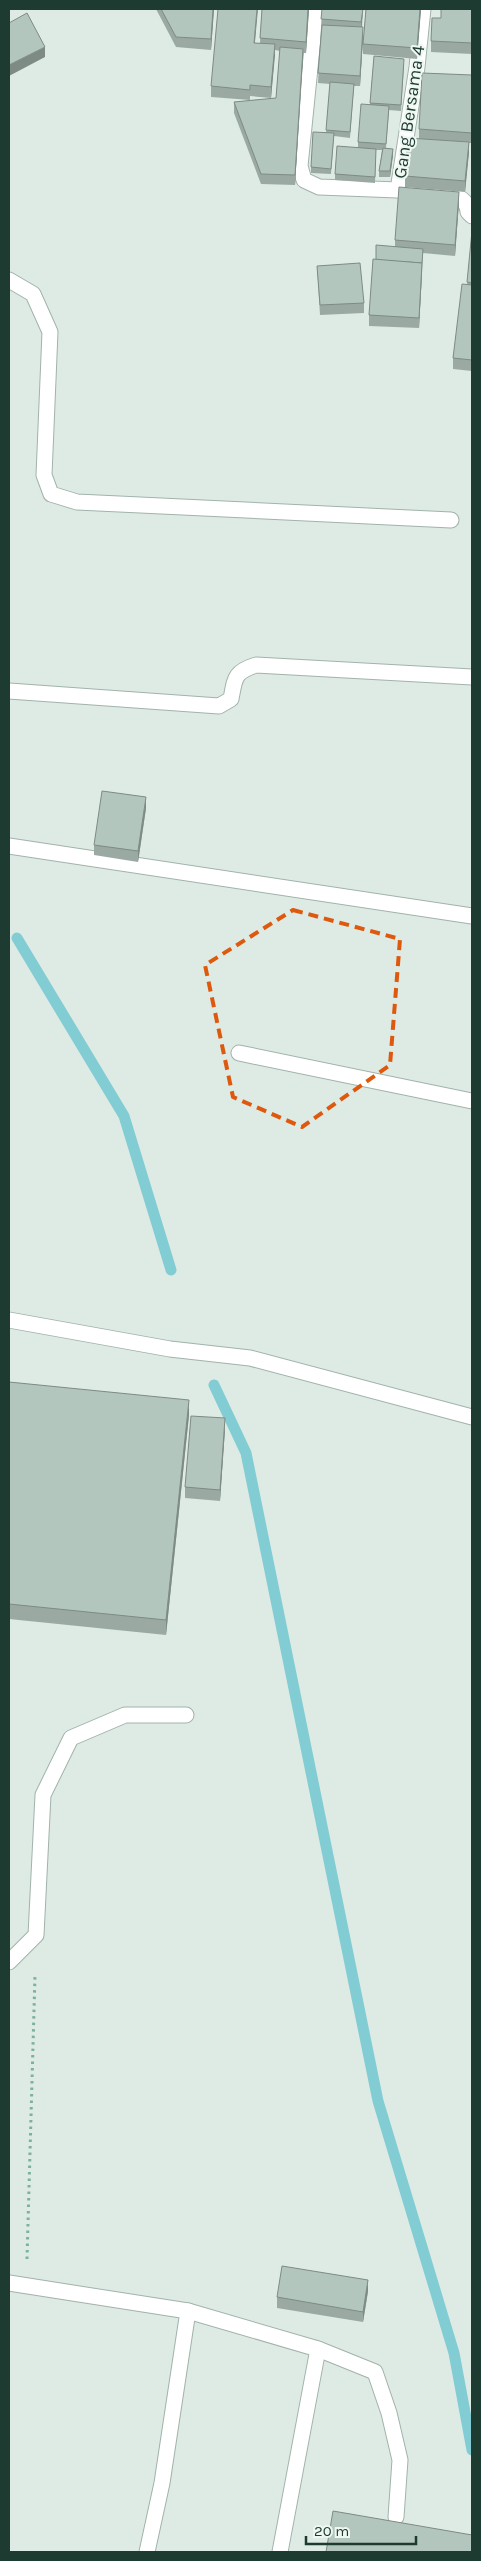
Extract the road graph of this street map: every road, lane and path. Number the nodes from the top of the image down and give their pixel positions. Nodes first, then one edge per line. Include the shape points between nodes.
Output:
1 (316, 9) edge
2 (422, 9) edge
3 (398, 190) junction
4 (472, 216) edge
5 (9, 280) edge
6 (451, 520) dead end
7 (472, 677) edge
8 (9, 691) edge
9 (9, 846) edge
10 (472, 916) edge
11 (239, 1053) dead end
12 (472, 1101) edge
13 (9, 1320) edge
14 (472, 1417) edge
15 (186, 1715) dead end
16 (36, 1935) junction
17 (9, 1962) edge
18 (9, 2283) edge
19 (26, 2285) junction
20 (188, 2310) junction
21 (318, 2349) junction
22 (396, 2517) dead end
23 (147, 2552) edge
24 (280, 2552) edge

1 - 3 street via 300,166 304,180 319,187
2 - 3 street, Gang Bersama 4 via 417,67
3 - 4 street, Gang Bersama 4 via 461,198
5 - 6 street via 33,294 50,332 44,474 51,494 77,502
7 - 8 street via 256,665 242,669 236,677 231,699 219,706
9 - 10 street
11 - 12 street
13 - 14 street via 170,1349 250,1358
15 - 16 street via 125,1714 71,1738 42,1795
16 - 17 street
16 - 19 path
18 - 19 street
19 - 20 street
20 - 21 street
20 - 23 street via 162,2483
21 - 22 street via 375,2372 400,2460
21 - 24 street

